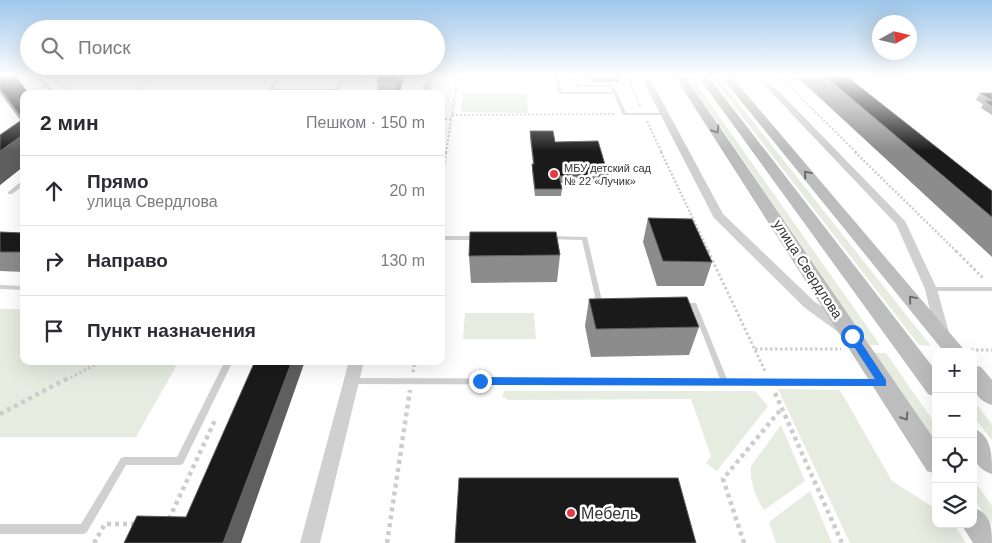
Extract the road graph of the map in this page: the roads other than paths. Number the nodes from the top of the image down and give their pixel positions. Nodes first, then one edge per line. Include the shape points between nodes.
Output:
1 (618, 100) edge
2 (658, 100) edge
3 (696, 100) edge
4 (721, 100) edge
5 (746, 100) edge
6 (783, 100) edge
7 (665, 114) junction
8 (20, 185) edge
9 (10, 193) dead end
10 (445, 238) edge
11 (487, 238) edge
12 (543, 238) edge
13 (0, 287) edge
14 (20, 288) edge
15 (931, 289) junction
16 (992, 289) edge
17 (608, 305) edge
18 (675, 305) edge
19 (849, 332) junction
20 (943, 336) junction
21 (958, 348) edge
22 (227, 365) edge
23 (356, 365) edge
24 (977, 378) edge
25 (352, 381) junction
26 (725, 383) junction
27 (883, 383) junction
28 (932, 383) edge
29 (992, 396) edge
30 (977, 443) edge
31 (932, 457) edge
32 (992, 463) edge
33 (977, 526) edge
34 (0, 529) edge
35 (310, 543) edge
36 (988, 543) edge

1 - 7 lane via 624,114
2 - 7 street
3 -> 19 main road, улица Свердлова
4 - 28 main road, улица Свердлова
20 -> 5 main road
6 - 15 street via 901,223
7 - 19 street via 718,216 810,305
8 - 9 lane
10 - 11 lane
12 - 17 lane via 585,238 598,305
13 - 14 lane
15 - 16 lane
15 - 20 street
18 - 26 lane via 694,305
19 - 27 main road, улица Свердлова
20 - 21 main road
22 - 34 lane via 180,461 124,461 84,529
23 - 25 street
24 - 29 main road
25 - 26 lane
25 - 35 street
26 - 27 lane
27 -> 31 main road, улица Свердлова
30 - 32 main road
33 - 36 main road

